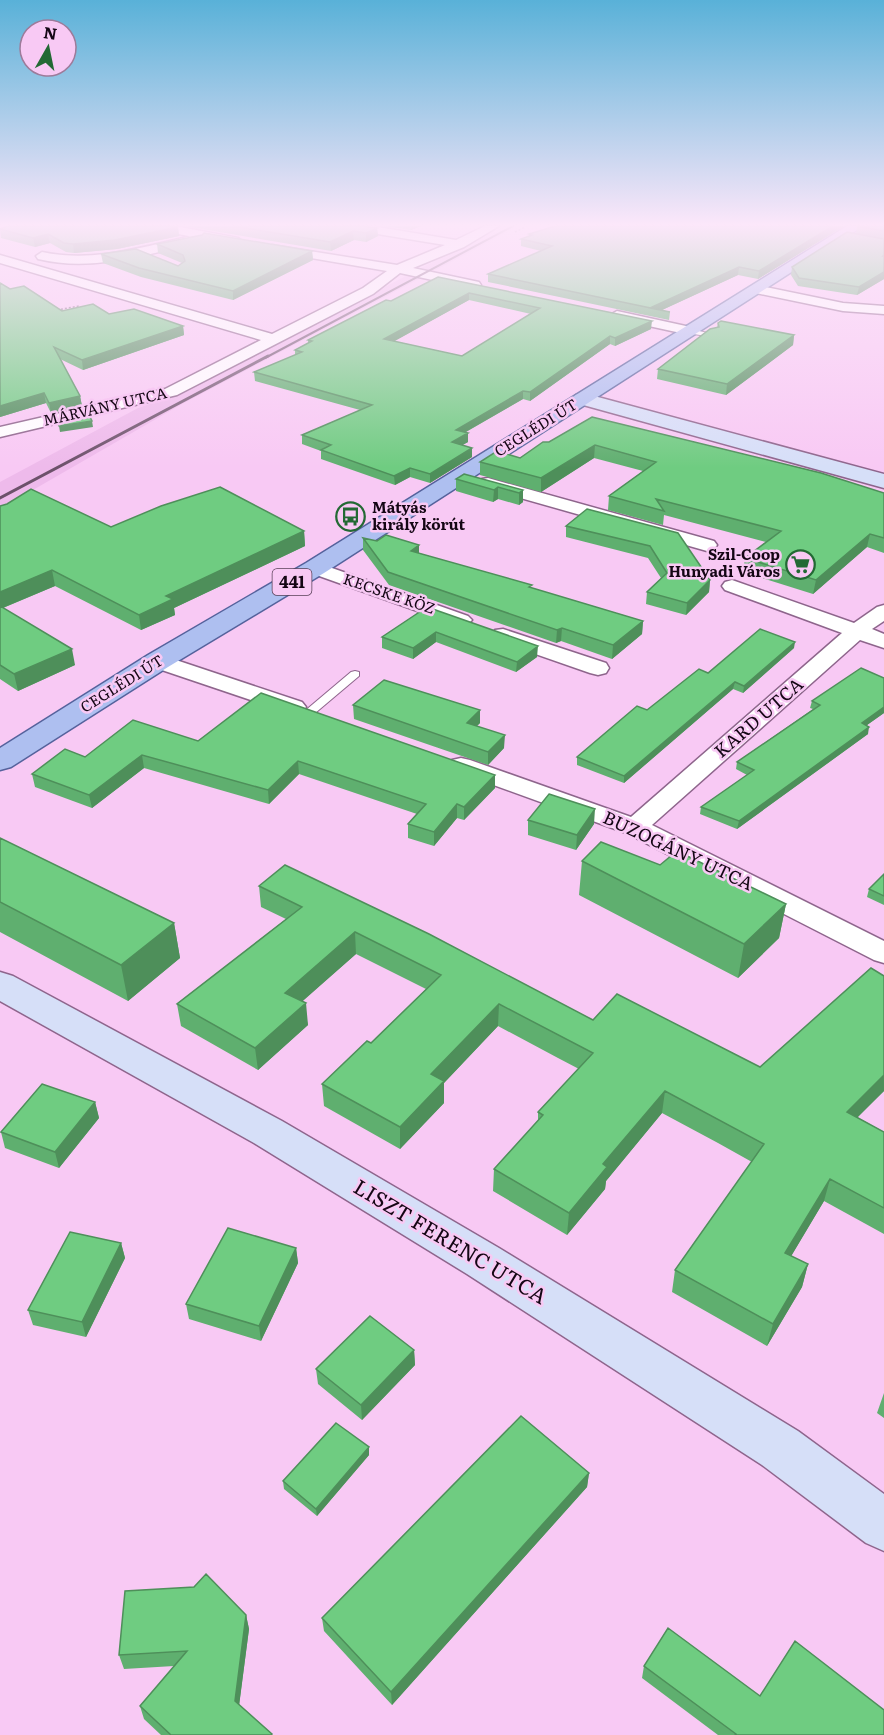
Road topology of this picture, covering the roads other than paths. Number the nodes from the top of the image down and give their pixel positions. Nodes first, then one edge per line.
1 (167, 307) edge
2 (336, 307) edge
3 (728, 307) edge
4 (843, 307) edge
5 (884, 310) edge
6 (609, 314) edge
7 (690, 331) junction
8 (713, 335) edge
9 (273, 339) junction
10 (583, 399) junction
11 (0, 432) edge
12 (460, 477) junction
13 (884, 481) edge
14 (707, 545) dead end
15 (315, 568) junction
16 (732, 586) dead end
17 (884, 610) edge
18 (858, 630) junction
19 (884, 641) edge
20 (158, 661) junction
21 (598, 668) dead end
22 (356, 674) dead end
23 (321, 716) joint
24 (439, 757) edge
25 (0, 761) edge
26 (635, 827) junction
27 (884, 953) edge
28 (0, 985) edge
29 (884, 1525) edge

1 - 9 street
2 - 9 street, MÁRVÁNY UTCA
3 - 7 main road, CEGLÉDI ÚT / 441
4 - 5 street
6 - 7 street
7 - 8 lane
7 - 10 main road, CEGLÉDI ÚT / 441
9 - 11 street, MÁRVÁNY UTCA
10 - 12 main road, CEGLÉDI ÚT / 441
10 - 13 street
12 - 14 street
12 - 15 main road, CEGLÉDI ÚT / 441
15 - 20 main road, CEGLÉDI ÚT / 441
15 - 21 street, KECSKE KÖZ
16 - 18 street
17 - 18 street, KARD UTCA
18 - 19 street
18 - 26 street, KARD UTCA
20 - 23 street
20 - 25 main road, CEGLÉDI ÚT / 441
22 - 23 lane
24 - 26 street, BUZOGÁNY UTCA
26 - 27 street, BUZOGÁNY UTCA
28 - 29 street, LISZT FERENC UTCA

